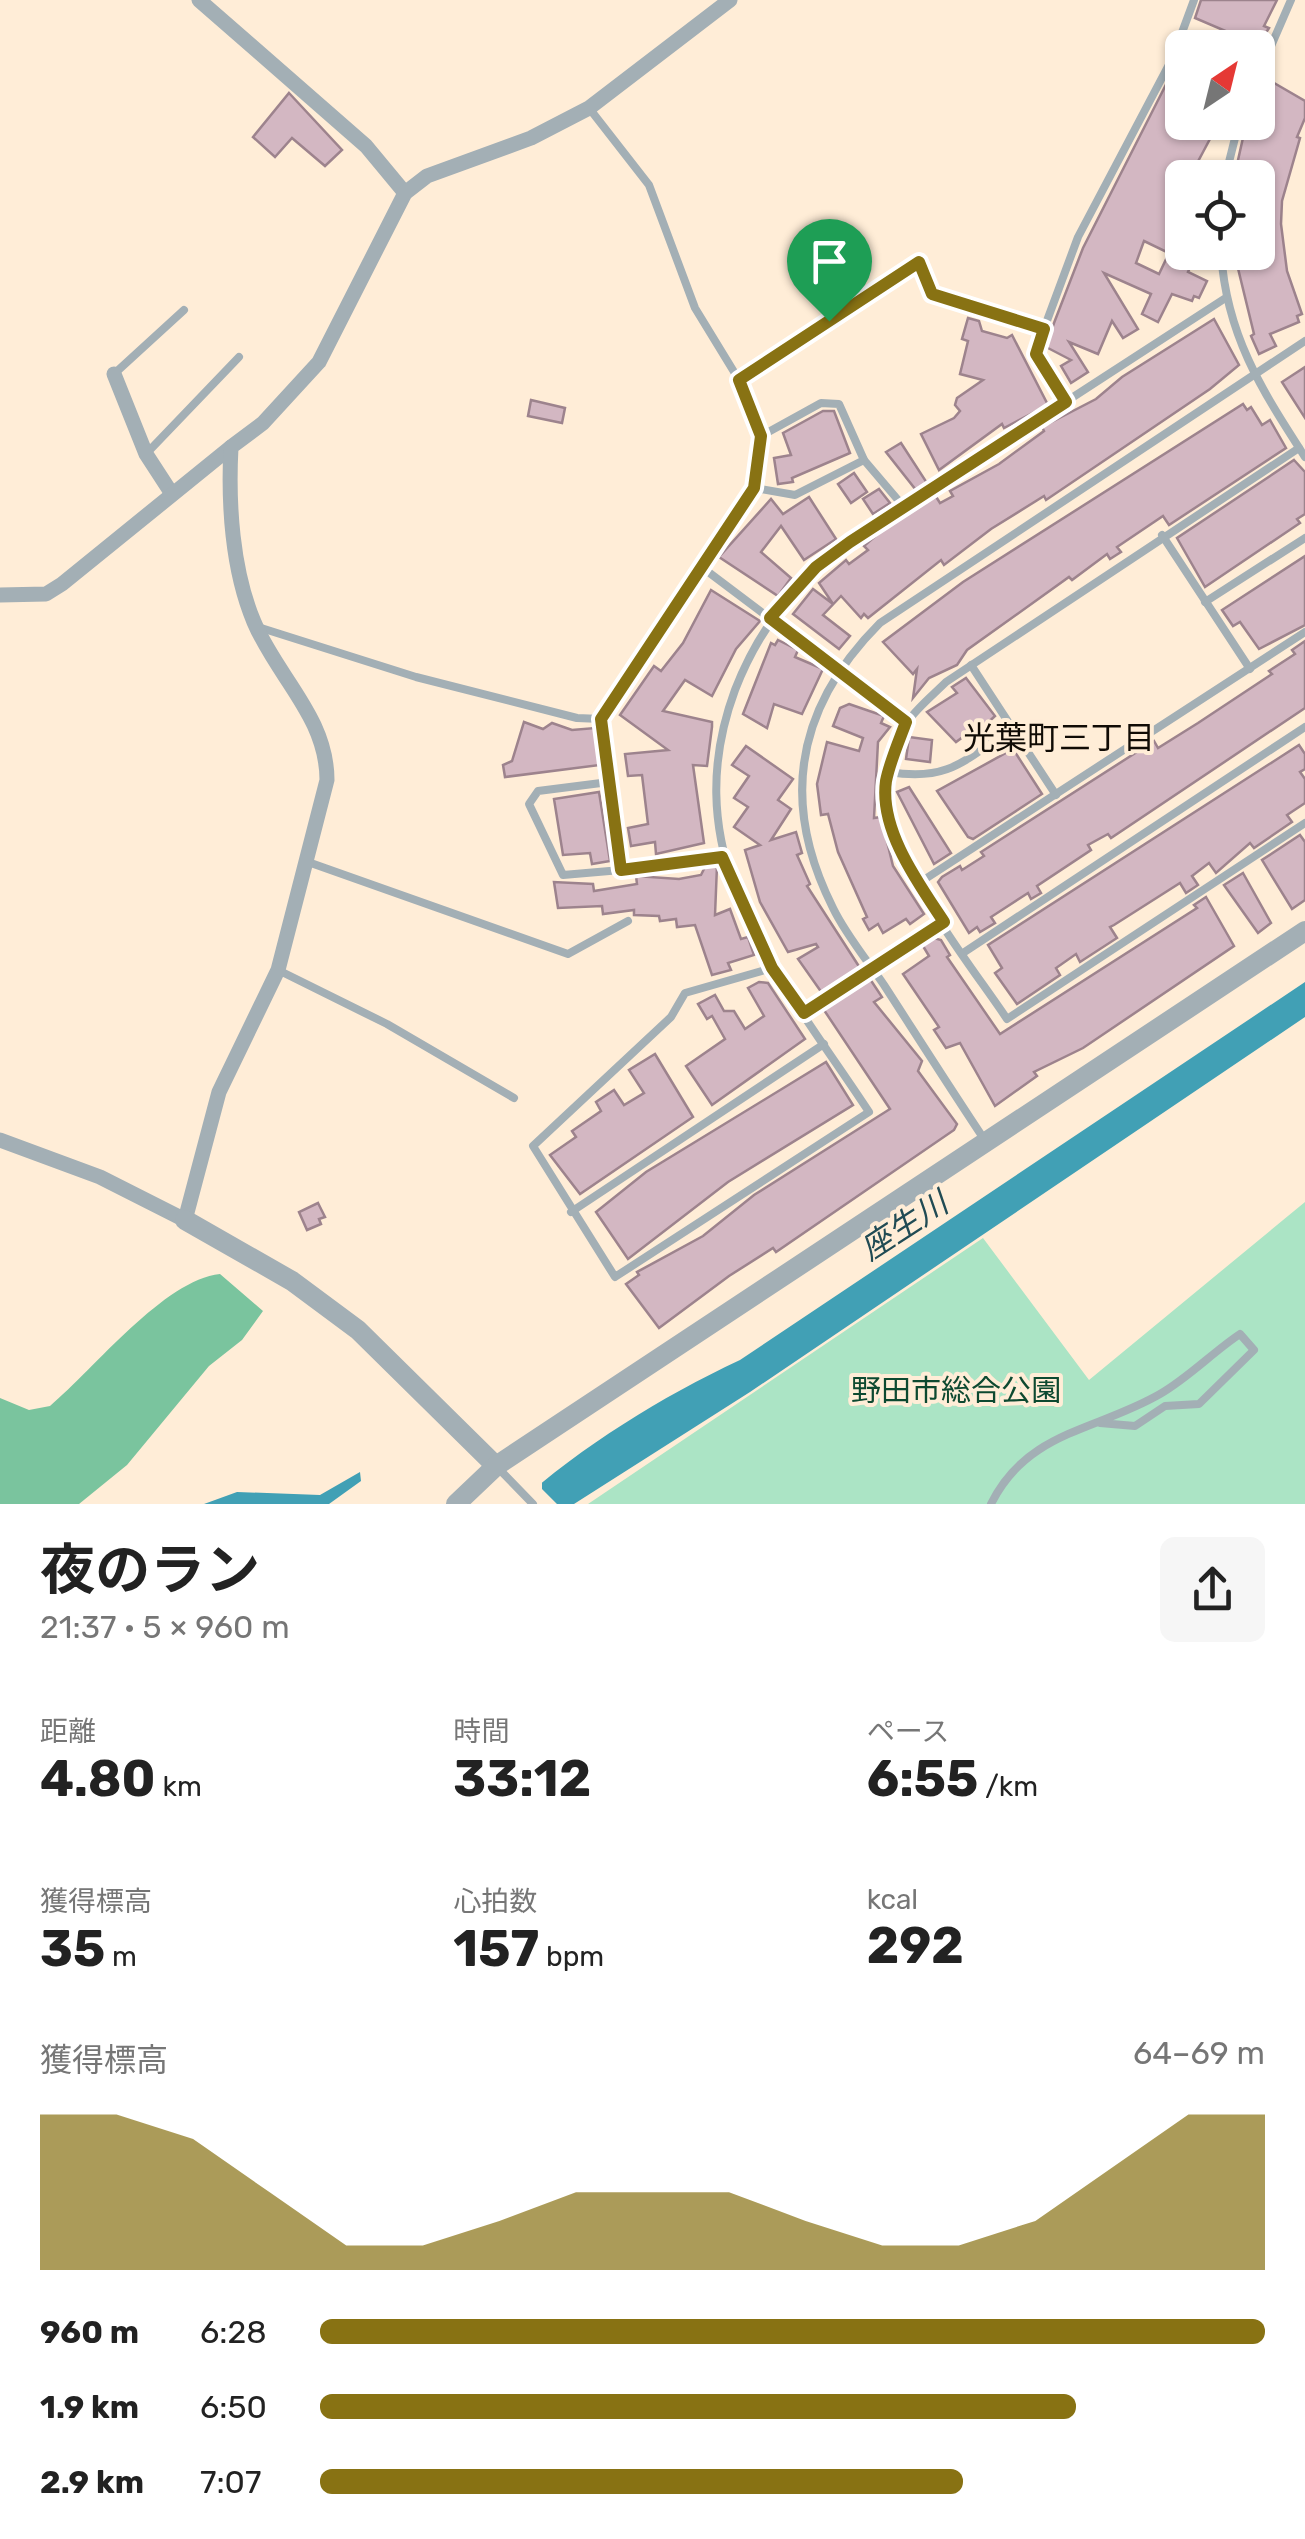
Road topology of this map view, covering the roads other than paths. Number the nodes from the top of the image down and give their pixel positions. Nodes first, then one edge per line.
1 (198, 0) edge
2 (730, 0) edge
3 (1194, 0) edge
4 (1291, 0) edge
5 (1275, 37) edge
6 (588, 108) junction
7 (405, 193) junction
8 (1222, 270) edge
9 (1224, 299) junction
10 (184, 310) dead end
11 (1044, 329) junction
12 (1305, 341) edge
13 (238, 357) dead end
14 (114, 374) joint
15 (1256, 374) junction
16 (739, 380) junction
17 (1066, 402) junction
18 (761, 436) junction
19 (231, 448) junction
20 (1302, 452) edge
21 (146, 454) junction
22 (864, 460) junction
23 (754, 488) junction
24 (172, 494) junction
25 (904, 507) junction
26 (1162, 535) junction
27 (1305, 538) edge
28 (699, 565) junction
29 (0, 595) edge
30 (1205, 602) junction
31 (770, 618) junction
32 (255, 626) junction
33 (1305, 632) edge
34 (972, 665) junction
35 (1250, 668) junction
36 (838, 670) junction
37 (601, 719) junction
38 (906, 722) junction
39 (1305, 727) edge
40 (1012, 728) junction
41 (889, 772) junction
42 (609, 782) junction
43 (1056, 795) junction
44 (1305, 823) edge
45 (722, 857) junction
46 (308, 862) junction
47 (621, 870) junction
48 (919, 884) junction
49 (628, 921) dead end
50 (944, 922) junction
51 (1305, 932) edge
52 (963, 953) junction
53 (772, 968) junction
54 (872, 968) junction
55 (278, 970) junction
56 (804, 1013) junction
57 (824, 1044) junction
58 (514, 1098) dead end
59 (0, 1140) edge
60 (986, 1142) junction
61 (571, 1212) junction
62 (184, 1220) junction
63 (1100, 1423) junction
64 (496, 1466) junction
65 (456, 1504) edge
66 (533, 1504) edge
67 (991, 1504) edge

1 - 7 street
2 - 6 street
3 - 11 lane
4 - 5 lane
6 - 7 street
6 - 16 lane
7 - 19 street
8 - 9 lane
9 - 15 lane
9 - 17 lane
10 - 14 lane
11 - 16 lane
11 - 17 lane
12 - 15 lane
13 - 21 lane
14 - 21 street
15 - 20 lane
15 - 36 lane
16 - 18 lane
17 - 25 lane
18 - 22 lane
18 - 23 lane
19 - 24 street
19 - 32 street
20 - 26 lane
21 - 24 street
22 - 23 lane
22 - 25 lane
23 - 28 lane
24 - 29 street
25 - 31 lane
26 - 30 lane
26 - 34 lane
27 - 30 lane
28 - 31 lane
28 - 37 lane
30 - 35 lane
31 - 36 lane
31 - 45 lane
32 - 37 lane
32 - 46 street
33 - 35 lane
34 - 38 lane
34 - 40 lane
35 - 43 lane
36 - 38 lane
36 - 54 lane
37 - 42 lane
38 - 41 lane
39 - 52 lane
40 - 41 lane
40 - 43 lane
41 - 48 lane
42 - 47 lane
42 - 47 lane
43 - 48 lane
44 - 52 lane
45 - 47 lane
45 - 53 lane
46 - 49 lane
46 - 55 street
48 - 50 lane
50 - 52 lane
50 - 54 lane
51 - 60 street
53 - 56 lane
53 - 61 lane
54 - 56 lane
54 - 60 lane
55 - 58 lane
55 - 62 street
56 - 57 lane
57 - 61 lane
57 - 61 lane
59 - 62 street
60 - 64 street
62 - 64 street
63 - 63 lane
63 - 67 lane
64 - 65 street
64 - 66 lane

